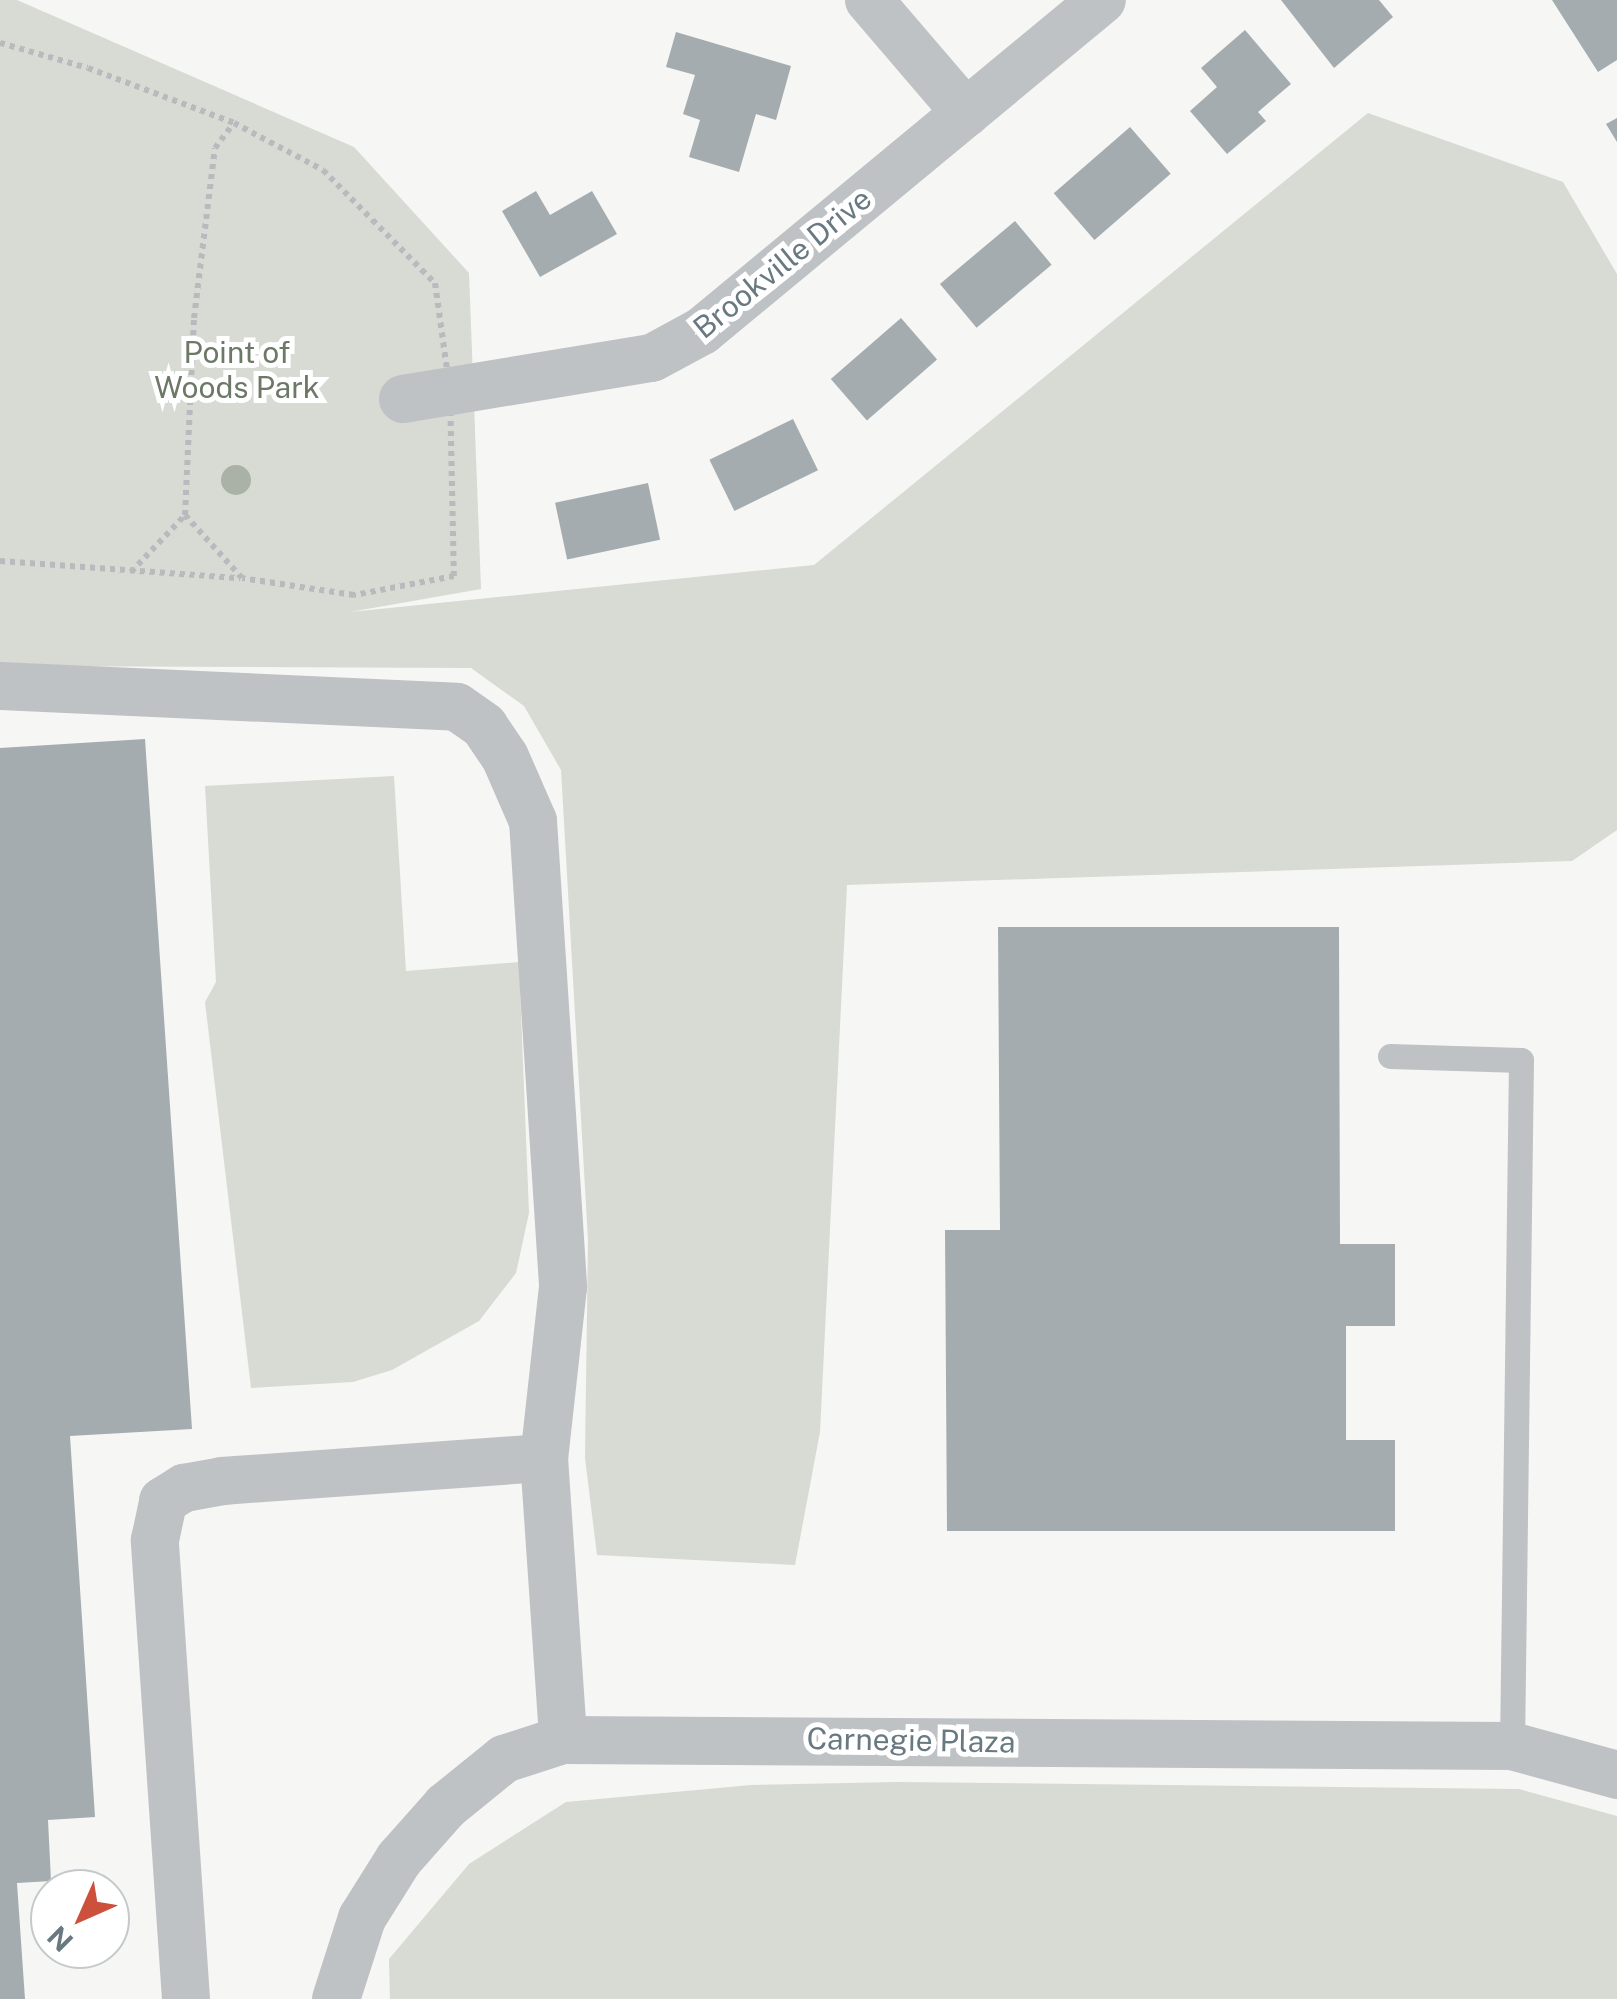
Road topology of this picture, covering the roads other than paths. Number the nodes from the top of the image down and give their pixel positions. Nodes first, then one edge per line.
1 (869, 0) edge
2 (1102, 0) edge
3 (966, 112) junction
4 (403, 398) dead end
5 (0, 686) edge
6 (1390, 1056) dead end
7 (544, 1458) junction
8 (563, 1740) junction
9 (1512, 1746) junction
10 (1617, 1776) edge
11 (186, 1999) edge
12 (336, 1999) edge

1 - 3 street
2 - 3 street, Brookville Drive
3 - 4 street, Brookville Drive
5 - 7 street
6 - 9 lane
7 - 8 street
7 - 11 street
8 - 9 street, Carnegie Plaza
8 - 12 street, Carnegie Plaza
9 - 10 street, Carnegie Plaza

